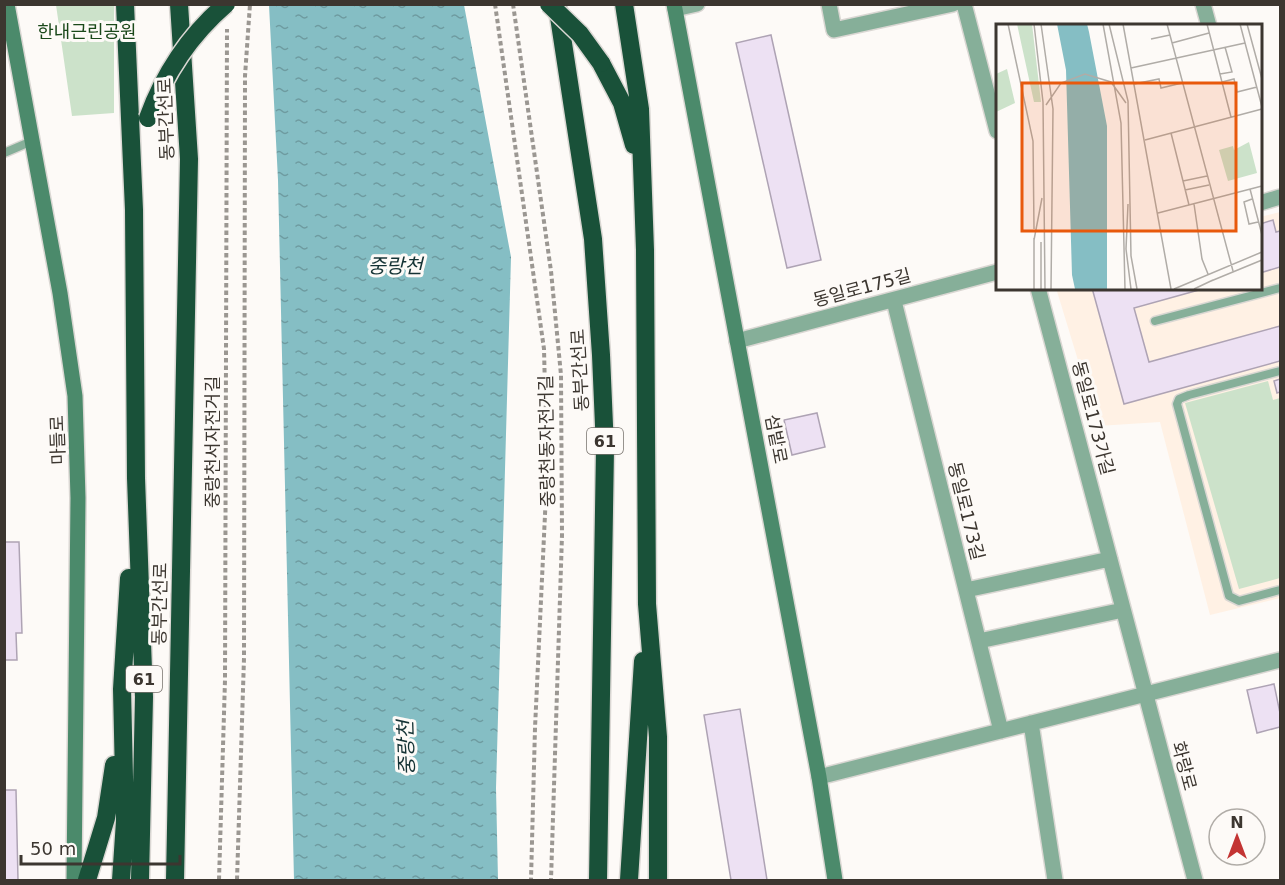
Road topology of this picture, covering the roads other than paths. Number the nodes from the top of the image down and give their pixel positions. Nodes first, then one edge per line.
1 (7, 4) edge
2 (125, 4) edge
3 (179, 4) edge
4 (226, 4) edge
5 (549, 4) edge
6 (557, 4) edge
7 (624, 4) edge
8 (697, 4) edge
9 (829, 4) edge
10 (952, 4) edge
11 (964, 4) edge
12 (1203, 4) edge
13 (675, 7) edge
14 (1208, 24) edge
15 (996, 127) edge
16 (32, 141) junction
17 (4, 153) edge
18 (1281, 197) edge
19 (643, 201) junction
20 (1261, 203) edge
21 (134, 210) junction
22 (996, 272) edge
23 (1281, 288) edge
24 (1039, 290) edge
25 (894, 300) junction
26 (1155, 321) dead end
27 (737, 341) junction
28 (1281, 371) edge
29 (136, 478) junction
30 (1110, 558) junction
31 (966, 590) junction
32 (1281, 590) edge
33 (647, 604) junction
34 (1123, 610) junction
35 (979, 641) junction
36 (1281, 660) edge
37 (122, 688) junction
38 (1146, 696) junction
39 (1031, 723) junction
40 (1001, 731) junction
41 (819, 777) junction
42 (74, 880) edge
43 (87, 880) edge
44 (121, 880) edge
45 (140, 880) edge
46 (175, 880) edge
47 (598, 880) edge
48 (629, 880) edge
49 (658, 880) edge
50 (834, 880) edge
51 (1055, 880) edge
52 (1195, 880) edge

1 - 16 main road, 마들로
2 - 21 highway
3 - 46 highway, 동부간선로 / 61
4 - 21 highway, bridge
5 - 19 highway, bridge
6 - 47 highway, 동부간선로 / 61
7 - 19 highway
8 - 13 street
9 - 10 street
11 - 15 street
12 - 14 street
13 - 27 main road, 섬밭로
16 - 17 lane
16 - 42 main road, 마들로
18 - 20 street
19 - 33 highway
21 - 29 highway
22 - 25 street, 동일로175길
23 - 26 lane
24 - 30 street, 동일로173가길
25 - 27 street, 동일로175길
25 - 31 street, 동일로173길
27 - 41 main road, 섬밭로
28 - 32 lane
29 - 37 highway
29 - 45 highway, 61
30 - 31 street
30 - 34 street, 동일로173가길
31 - 35 street, 동일로173길
33 - 48 highway
33 - 49 highway
34 - 35 street
34 - 38 street, 동일로173가길
35 - 40 street, 동일로173길
36 - 38 street
37 - 43 highway
37 - 44 highway
38 - 39 street
38 - 52 street, 화랑로
39 - 40 street
39 - 51 street
40 - 41 street
41 - 50 main road, 섬밭로

